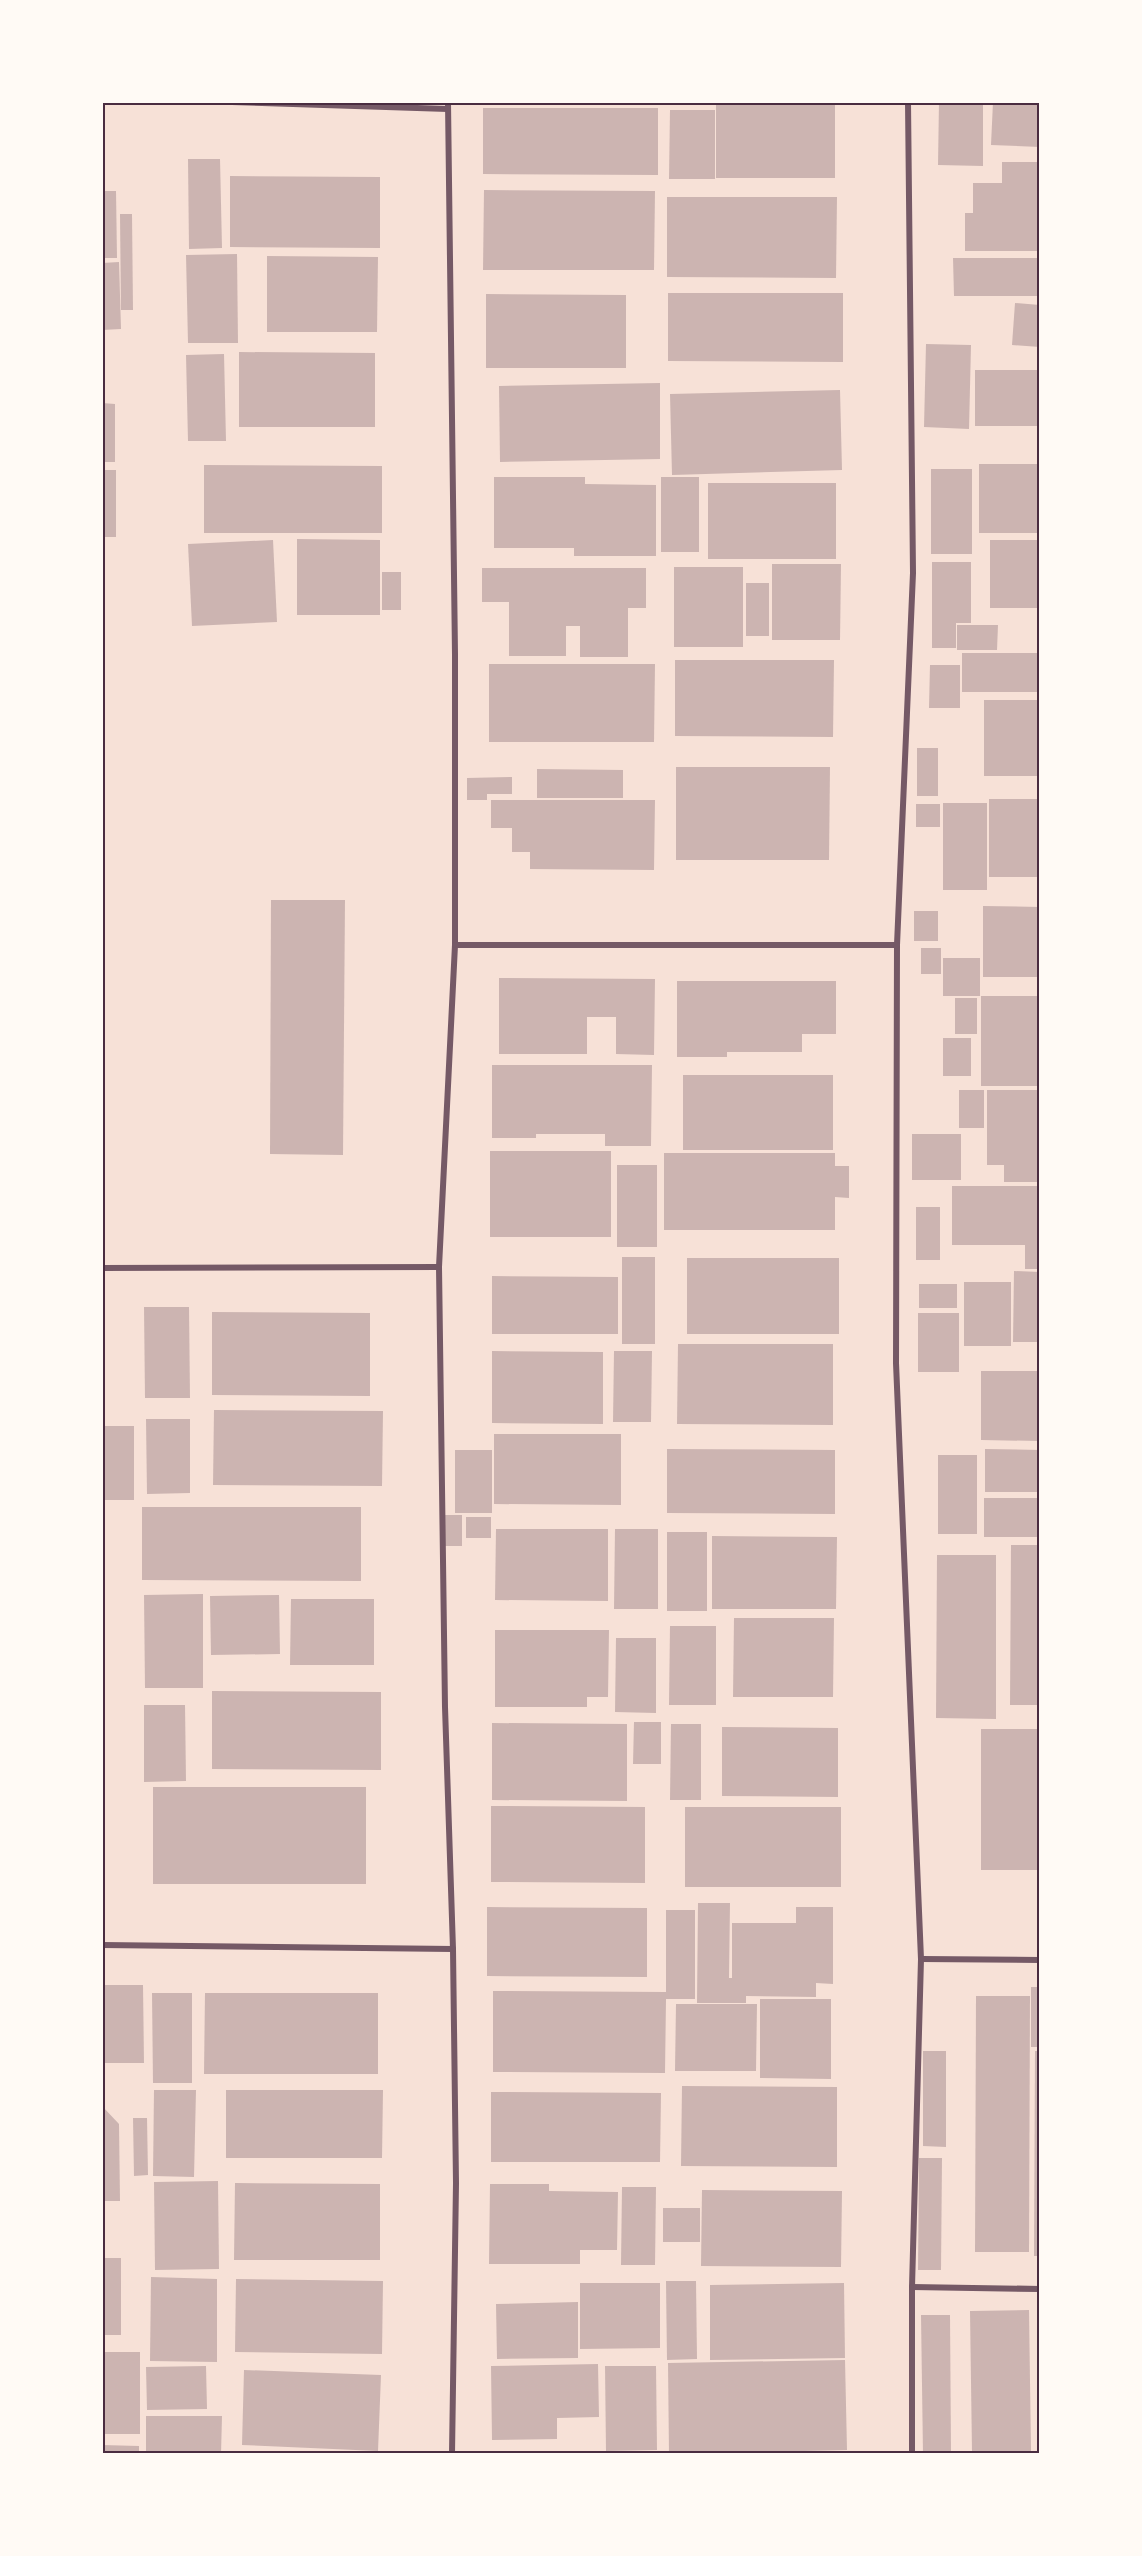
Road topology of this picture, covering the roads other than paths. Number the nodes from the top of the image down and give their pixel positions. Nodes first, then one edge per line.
1 (232, 102) edge
2 (908, 102) edge
3 (448, 105) edge
4 (455, 945) junction
5 (897, 945) junction
6 (438, 1267) junction
7 (102, 1268) edge
8 (102, 1946) edge
9 (453, 1949) junction
10 (921, 1959) junction
11 (1040, 1959) edge
12 (912, 2287) junction
13 (1040, 2289) edge
14 (452, 2454) edge
15 (912, 2454) edge

1 - 3 street
2 - 5 street
3 - 4 street
4 - 5 street
4 - 6 street
5 - 10 street
6 - 7 street
6 - 9 street
8 - 9 street
9 - 14 street
10 - 11 street
10 - 12 street
12 - 13 street
12 - 15 street

